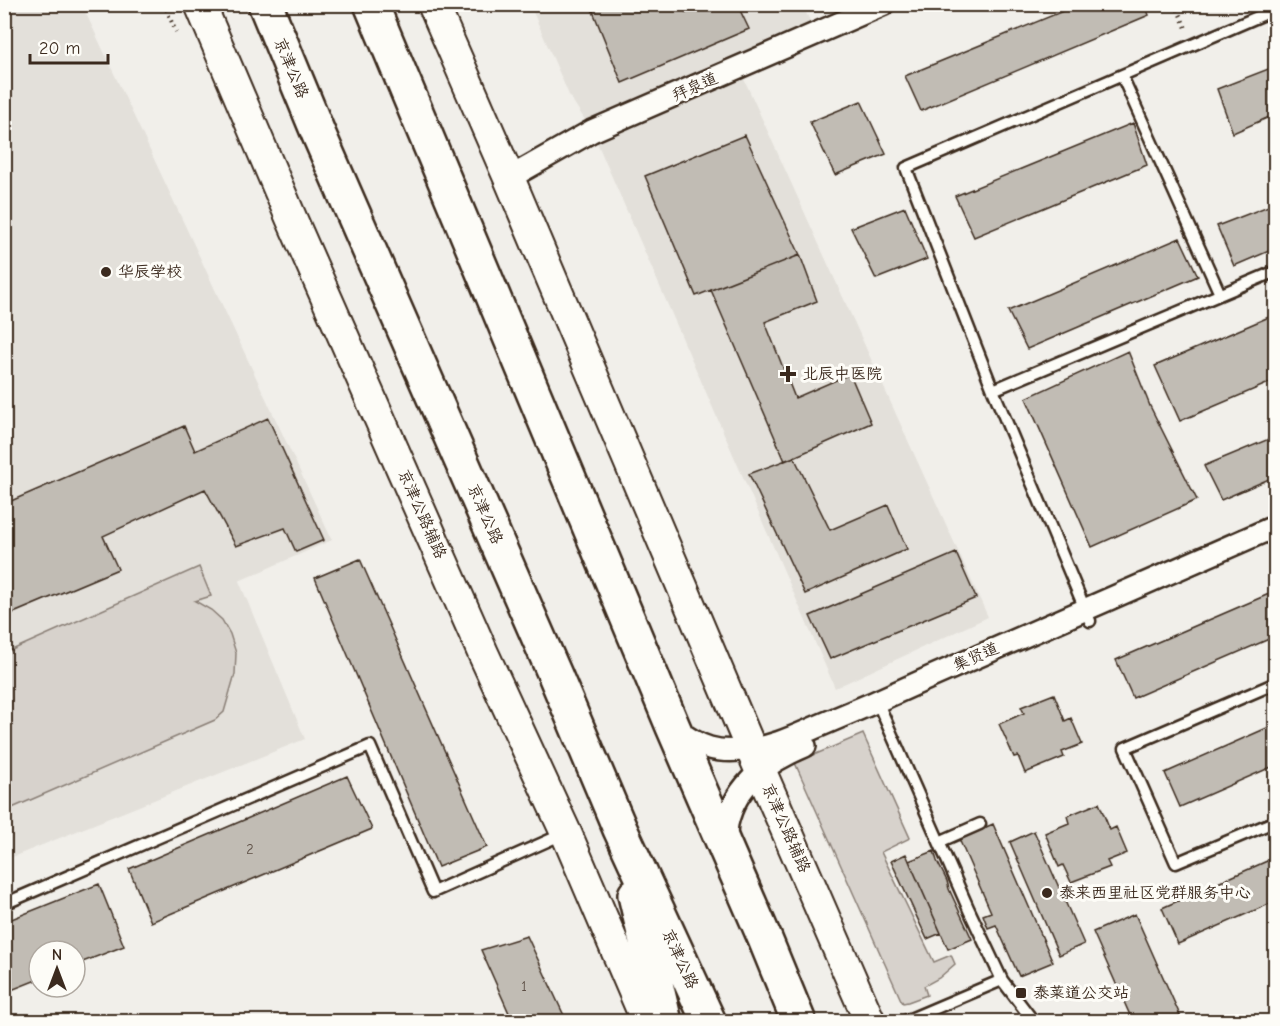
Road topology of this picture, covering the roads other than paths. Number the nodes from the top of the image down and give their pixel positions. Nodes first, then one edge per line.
1 (200, 4) edge
2 (264, 4) edge
3 (371, 4) edge
4 (433, 4) edge
5 (884, 4) edge
6 (1275, 9) edge
7 (1122, 76) junction
8 (509, 178) junction
9 (1275, 271) edge
10 (1220, 294) junction
11 (993, 390) junction
12 (1275, 526) edge
13 (1275, 541) edge
14 (1088, 615) junction
15 (1275, 683) edge
16 (879, 707) junction
17 (673, 727) junction
18 (756, 760) junction
19 (1275, 821) edge
20 (981, 824) dead end
21 (620, 829) junction
22 (566, 833) junction
23 (939, 842) junction
24 (726, 849) junction
25 (4, 904) edge
26 (765, 939) junction
27 (1002, 980) junction
28 (647, 1022) edge
29 (665, 1022) edge
30 (709, 1022) edge
31 (799, 1022) edge
32 (823, 1022) edge
33 (870, 1022) edge
34 (903, 1022) edge
35 (1034, 1022) edge

1 - 22 main road, 京津公路辅路
2 - 21 highway, 京津公路
3 - 17 highway
4 - 8 main road, 京津公路辅路
5 - 8 street, 拜泉道
6 - 7 lane
7 - 10 lane
7 - 11 lane
8 - 18 main road, 京津公路辅路
9 - 10 lane
10 - 11 lane
11 - 14 lane
12 - 14 street, 集贤道
13 - 14 street, 集贤道
14 - 16 street, 集贤道
15 - 19 lane
16 - 18 street, 集贤道
16 - 23 lane
17 - 18 street
17 - 24 highway
18 - 24 street, 集贤道
18 - 33 main road, 京津公路辅路
20 - 23 lane
21 - 29 highway
21 - 30 highway, 京津公路
22 - 25 lane
22 - 28 main road, 京津公路辅路
23 - 27 lane
24 - 26 highway
26 - 31 highway
26 - 32 highway
27 - 34 lane
27 - 35 lane

